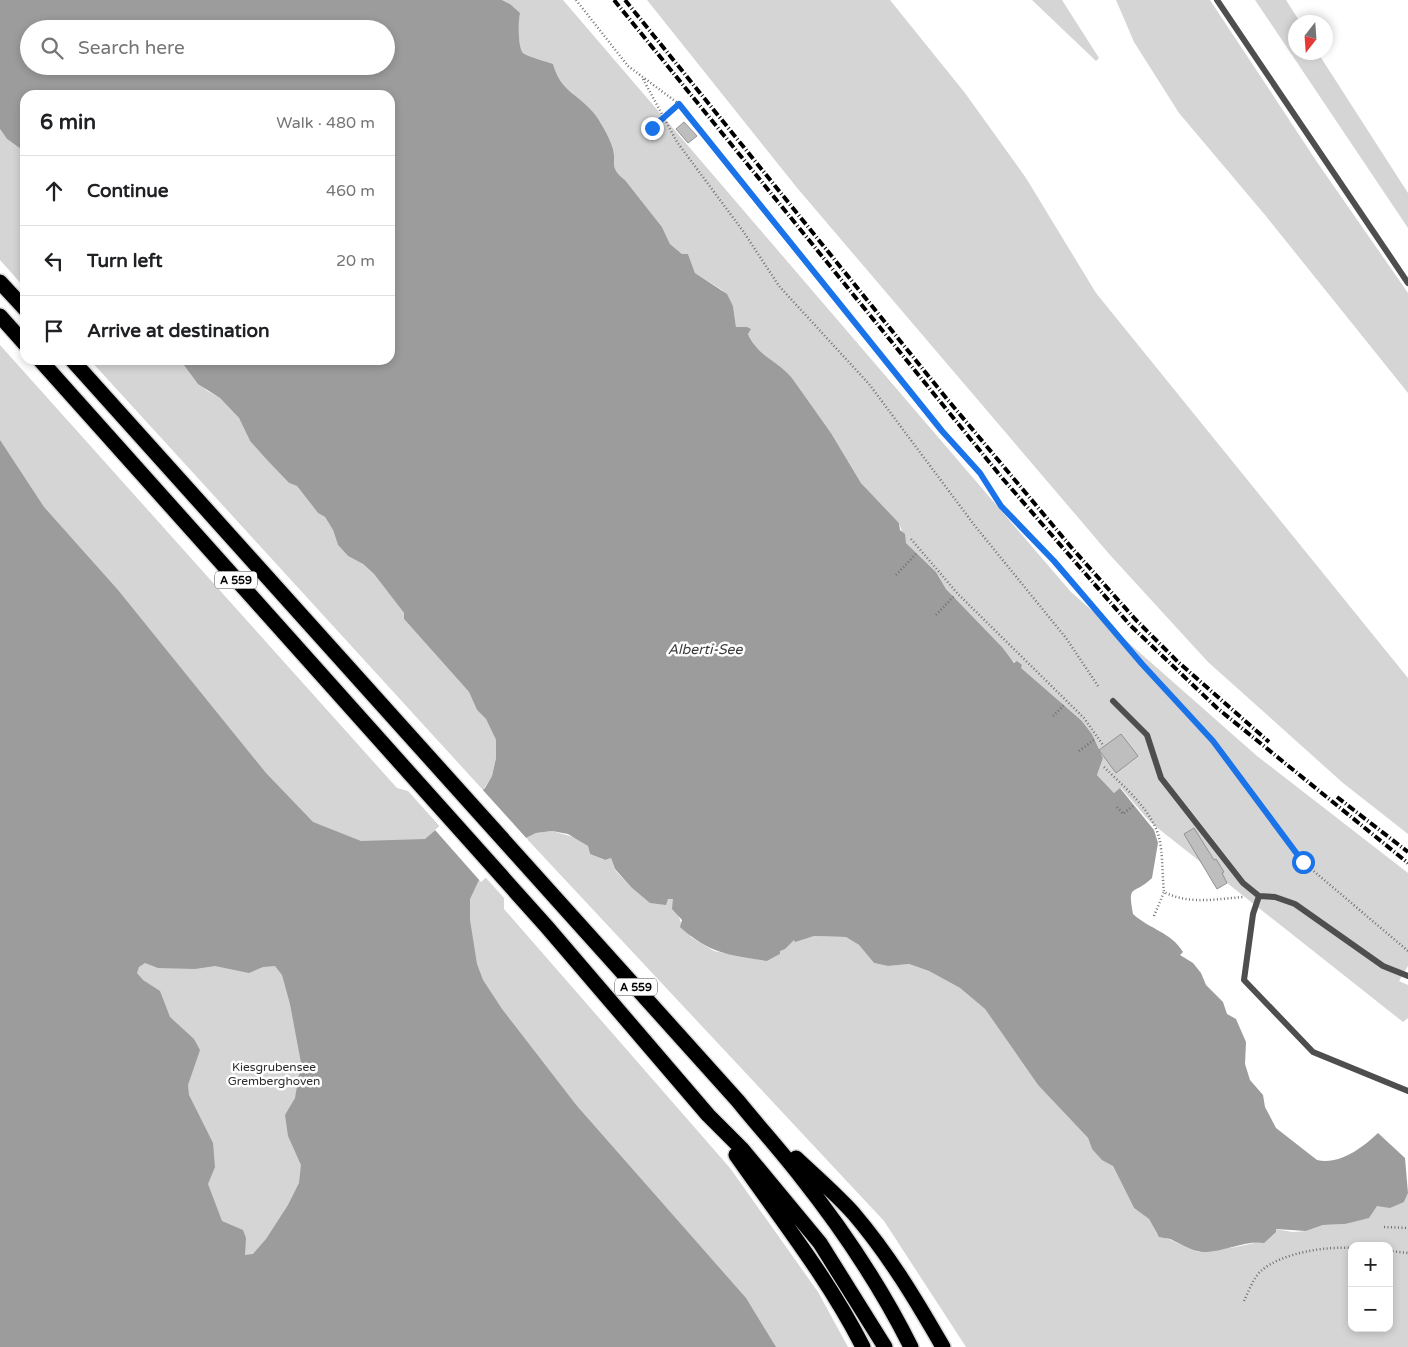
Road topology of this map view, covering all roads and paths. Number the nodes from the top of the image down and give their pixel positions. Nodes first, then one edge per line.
1 (576, 0) edge
2 (1217, 0) edge
3 (642, 77) junction
4 (679, 104) junction
5 (665, 116) junction
6 (652, 128) dead end
7 (0, 282) edge
8 (1408, 282) edge
9 (20, 304) edge
10 (0, 316) edge
11 (20, 338) edge
12 (44, 365) edge
13 (77, 365) edge
14 (911, 539) dead end
15 (916, 554) dead end
16 (896, 575) dead end
17 (954, 596) dead end
18 (936, 614) dead end
19 (1098, 686) dead end
20 (1113, 701) dead end
21 (1064, 705) dead end
22 (1053, 716) dead end
23 (1095, 739) dead end
24 (1102, 745) dead end
25 (1079, 752) dead end
26 (1104, 767) dead end
27 (1134, 805) dead end
28 (1117, 807) dead end
29 (1164, 892) junction
30 (1259, 896) junction
31 (1154, 916) dead end
32 (1408, 951) edge
33 (1408, 976) edge
34 (1408, 1091) edge
35 (738, 1101) junction
36 (708, 1115) junction
37 (1384, 1227) dead end
38 (1408, 1228) edge
39 (1348, 1248) edge
40 (1393, 1251) edge
41 (1408, 1253) edge
42 (1244, 1302) dead end
43 (863, 1347) edge
44 (885, 1347) edge
45 (911, 1347) edge
46 (942, 1347) edge

1 - 3 path
2 - 8 lane
3 - 4 path
3 - 5 path
4 - 5 path
4 - 32 path
5 - 6 path
5 - 19 path
7 - 9 highway
10 - 11 highway
12 - 36 highway, A 559
13 - 35 highway, A 559
14 - 24 path
15 - 16 path
17 - 18 path
20 - 30 lane
21 - 22 path
23 - 25 path
26 - 29 path
27 - 28 path
29 - 30 path
29 - 31 path
30 - 33 lane
30 - 34 lane
35 - 45 highway, A 559
35 - 46 highway
36 - 43 highway
36 - 44 highway, A 559
37 - 38 path
39 - 42 path
40 - 41 path

